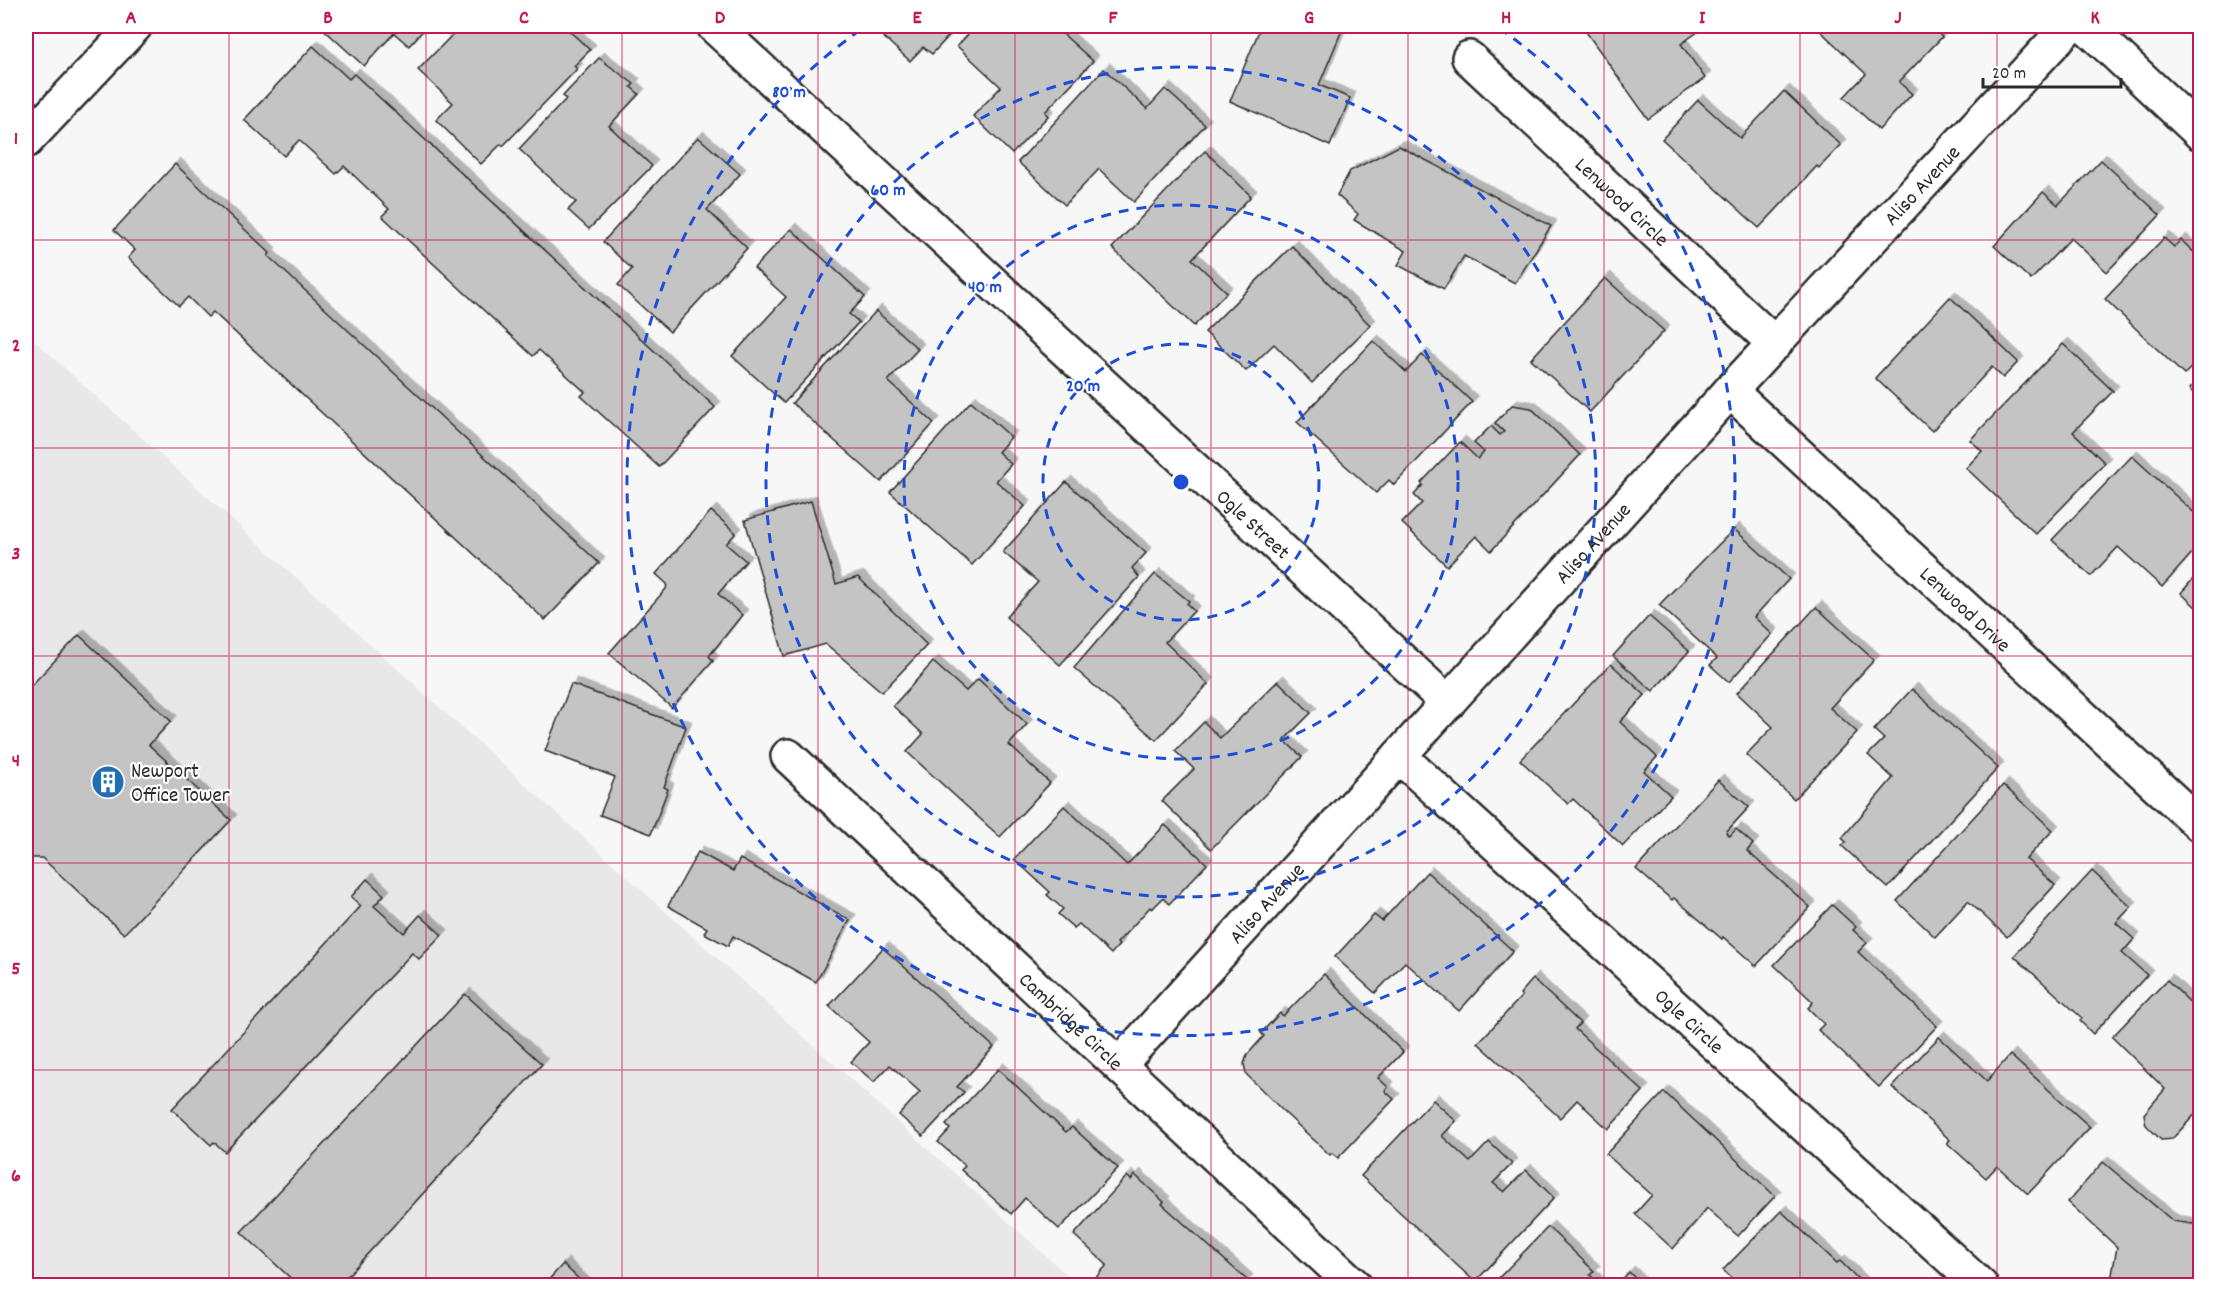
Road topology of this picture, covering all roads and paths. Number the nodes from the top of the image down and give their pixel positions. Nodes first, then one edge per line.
1 (135, 26) edge
2 (714, 26) edge
3 (2069, 26) edge
4 (2086, 26) edge
5 (1469, 58) dead end
6 (2200, 133) edge
7 (26, 141) edge
8 (1775, 344) junction
9 (1731, 391) junction
10 (1448, 703) junction
11 (788, 756) dead end
12 (1399, 756) junction
13 (2200, 825) edge
14 (1119, 1065) junction
15 (1355, 1286) edge
16 (1981, 1286) edge

1 - 7 street
2 - 10 street, Ogle Street
3 - 8 street, Aliso Avenue
4 - 6 street
5 - 8 street, Lenwood Circle
8 - 9 street, Aliso Avenue
9 - 10 street, Aliso Avenue
9 - 13 street, Lenwood Drive
10 - 12 street, Aliso Avenue
11 - 14 street, Cambridge Circle
12 - 14 street, Aliso Avenue
12 - 16 street, Ogle Circle
14 - 15 street, Cambridge Circle

